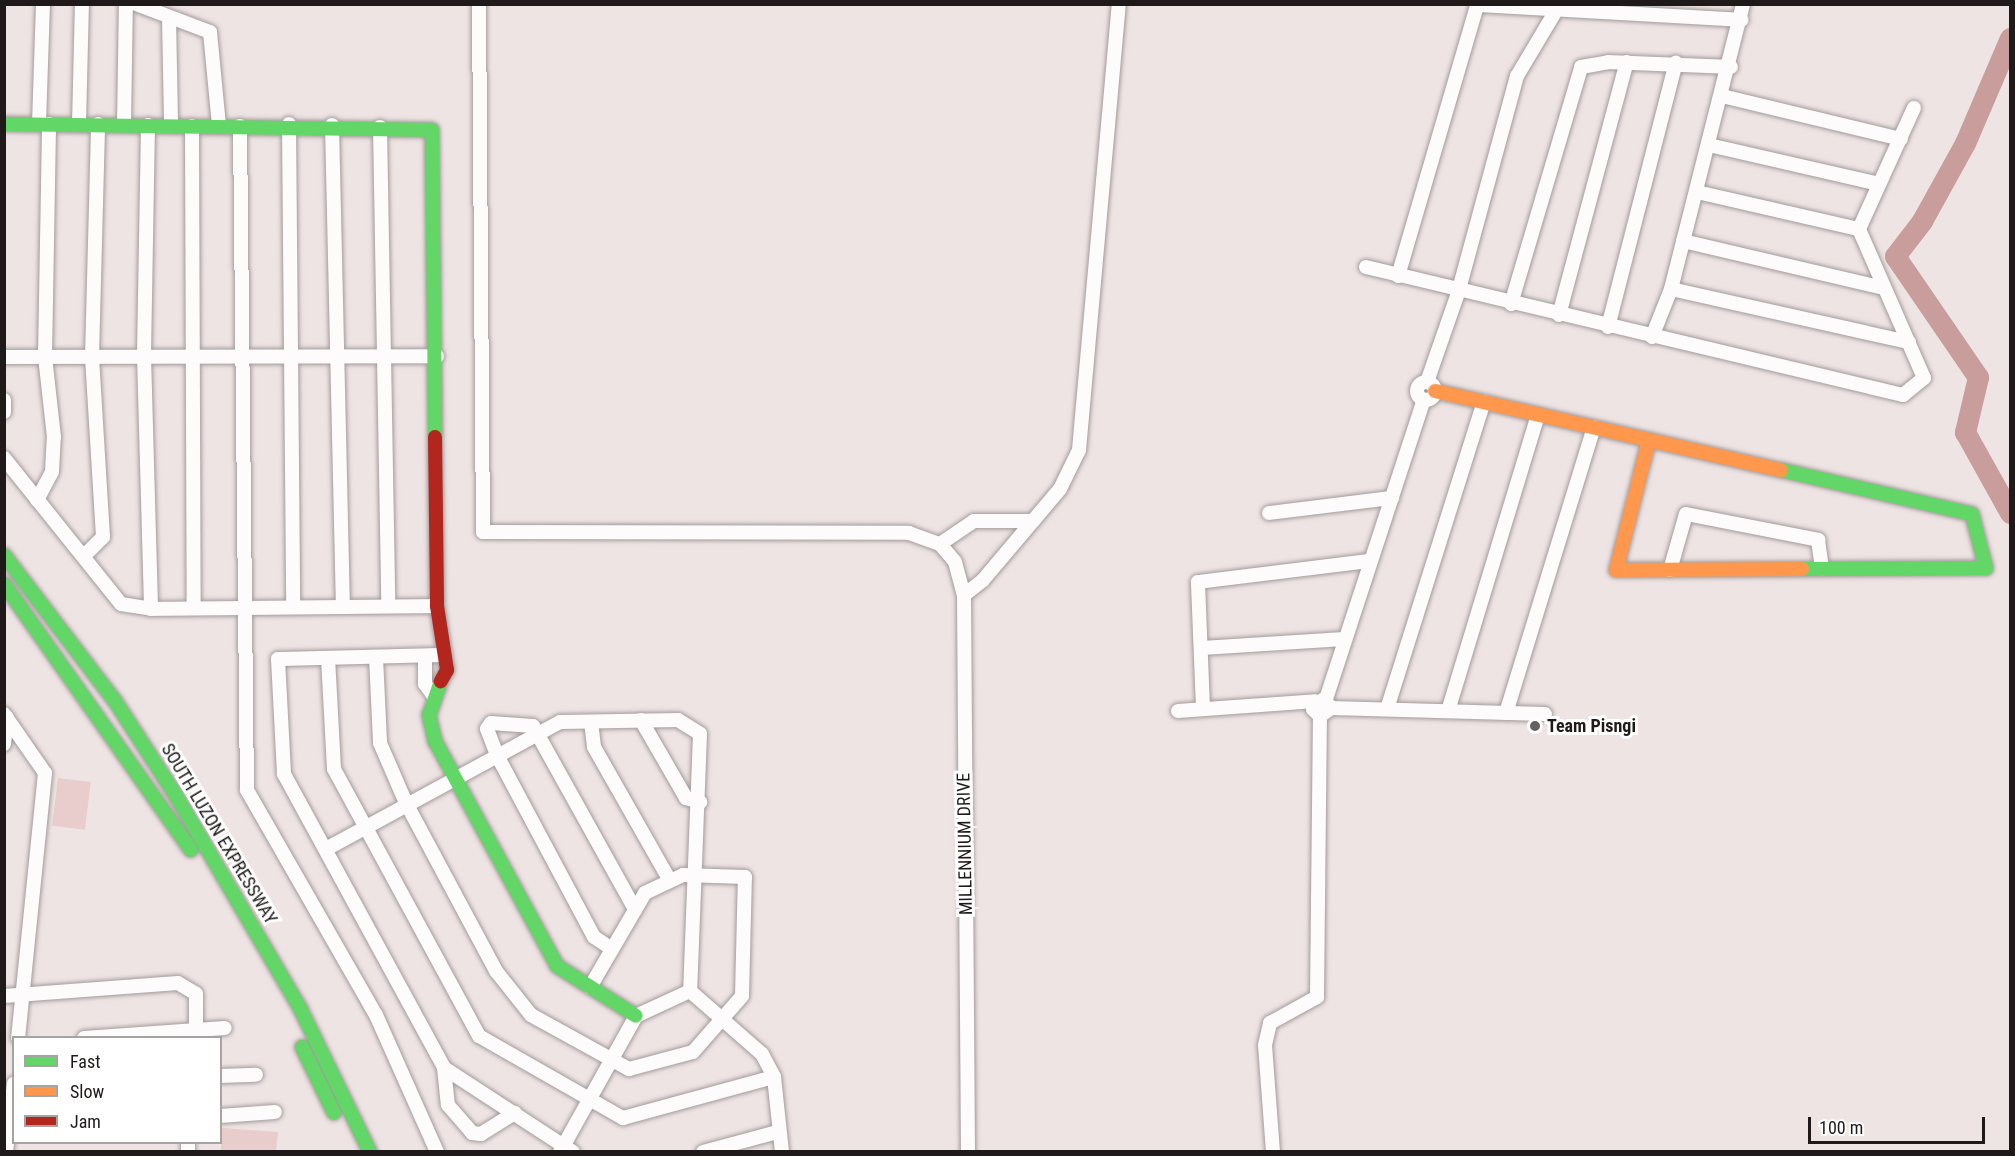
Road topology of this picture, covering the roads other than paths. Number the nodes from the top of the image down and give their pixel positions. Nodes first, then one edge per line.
1 (43, 4) edge
2 (82, 4) edge
3 (126, 4) edge
4 (136, 4) edge
5 (479, 4) edge
6 (1119, 4) edge
7 (1743, 4) edge
8 (1558, 7) edge
9 (169, 17) junction
10 (1742, 20) junction
11 (1627, 62) junction
12 (1676, 63) junction
13 (1731, 67) junction
14 (1722, 96) junction
15 (1914, 108) dead end
16 (4, 124) edge
17 (44, 124) junction
18 (79, 124) junction
19 (98, 124) junction
20 (289, 124) junction
21 (124, 125) junction
22 (148, 125) junction
23 (171, 125) junction
24 (332, 125) junction
25 (192, 126) junction
26 (219, 126) junction
27 (240, 126) junction
28 (380, 127) junction
29 (1900, 139) junction
30 (1709, 145) junction
31 (1879, 184) junction
32 (1696, 192) junction
33 (1859, 229) junction
34 (1683, 241) junction
35 (1366, 267) dead end
36 (1398, 276) junction
37 (1884, 288) junction
38 (1671, 289) junction
39 (1458, 293) junction
40 (1511, 304) junction
41 (1559, 315) junction
42 (1608, 327) junction
43 (1652, 337) junction
44 (1909, 342) junction
45 (242, 355) junction
46 (144, 356) junction
47 (194, 356) junction
48 (337, 356) junction
49 (437, 356) junction
50 (4, 357) edge
51 (45, 357) junction
52 (92, 357) junction
53 (291, 357) junction
54 (383, 357) junction
55 (1431, 386) junction
56 (4, 400) edge
57 (1484, 402) junction
58 (4, 412) edge
59 (1538, 415) junction
60 (1594, 427) junction
61 (1649, 440) junction
62 (4, 458) edge
63 (1392, 498) junction
64 (37, 500) junction
65 (1269, 513) dead end
66 (1033, 521) junction
67 (940, 544) junction
68 (4, 555) edge
69 (84, 556) junction
70 (1370, 561) junction
71 (1822, 569) junction
72 (1670, 570) junction
73 (4, 584) edge
74 (964, 595) junction
75 (293, 606) junction
76 (343, 606) junction
77 (388, 606) junction
78 (437, 606) junction
79 (245, 607) junction
80 (194, 608) junction
81 (151, 609) junction
82 (1345, 639) junction
83 (1201, 648) junction
84 (443, 655) junction
85 (376, 657) junction
86 (425, 657) junction
87 (328, 658) junction
88 (432, 695) junction
89 (1323, 706) junction
90 (1203, 708) junction
91 (1387, 709) junction
92 (1178, 711) dead end
93 (1448, 711) junction
94 (1506, 713) junction
95 (1545, 714) dead end
96 (6, 716) edge
97 (641, 720) junction
98 (591, 722) junction
99 (534, 734) junction
100 (4, 744) edge
101 (497, 755) junction
102 (453, 779) junction
103 (700, 802) junction
104 (406, 803) junction
105 (366, 826) junction
106 (326, 849) junction
107 (697, 873) junction
108 (669, 879) junction
109 (635, 909) junction
110 (612, 949) junction
111 (590, 987) junction
112 (690, 991) junction
113 (23, 994) junction
114 (4, 996) edge
115 (636, 1016) junction
116 (723, 1018) junction
117 (225, 1028) dead end
118 (196, 1034) edge
119 (18, 1036) edge
120 (140, 1036) edge
121 (609, 1058) junction
122 (444, 1068) junction
123 (256, 1075) dead end
124 (222, 1076) edge
125 (774, 1077) junction
126 (585, 1099) junction
127 (12, 1107) edge
128 (275, 1112) dead end
129 (515, 1113) junction
130 (222, 1116) edge
131 (11, 1130) edge
132 (777, 1132) junction
133 (560, 1148) edge
134 (6, 1152) edge
135 (353, 1152) edge
136 (370, 1152) edge
137 (437, 1152) edge
138 (703, 1152) edge
139 (782, 1152) edge
140 (968, 1152) edge
141 (1273, 1152) edge

1 - 17 street
2 - 18 street
3 - 21 street
4 - 9 street
5 - 67 street
6 - 66 street
7 - 10 street
8 - 10 street
8 - 36 street
8 - 39 street
9 - 23 street
9 - 26 street
10 - 13 street
11 - 12 street
11 - 40 street
11 - 41 street
12 - 13 street
12 - 42 street
13 - 14 street
14 - 29 street
14 - 30 street
15 - 29 street
16 - 17 main road
17 - 18 main road
17 - 51 street
18 - 19 main road
19 - 21 main road
19 - 52 street
20 - 24 main road
20 - 27 main road
20 - 53 street
21 - 22 main road
22 - 23 main road
22 - 46 street
23 - 25 main road
24 - 28 main road
24 - 48 street
25 - 26 main road
25 - 47 street
26 - 27 main road
27 - 45 street
28 - 49 main road
28 - 54 street
29 - 31 street
30 - 31 street
30 - 32 street
31 - 33 street
32 - 33 street
32 - 34 street
33 - 37 street
34 - 37 street
34 - 38 street
35 - 36 street
36 - 39 street
37 - 44 street
38 - 43 street
38 - 44 street
39 - 40 street
39 - 55 street
40 - 41 street
41 - 42 street
42 - 43 street
43 - 44 street
45 - 47 street
45 - 53 street
45 - 79 street
46 - 47 street
46 - 52 street
46 - 81 street
47 - 80 street
48 - 53 street
48 - 54 street
48 - 76 street
49 - 54 street
49 - 78 main road
50 - 51 street
51 - 52 street
51 - 64 street
52 - 69 street
53 - 75 street
54 - 77 street
55 - 57 main road
55 - 63 street
56 - 58 street
57 - 59 main road
57 - 91 street
59 - 60 main road
59 - 93 street
60 - 61 main road
60 - 94 street
61 - 71 main road
61 - 72 main road
62 - 64 street
63 - 65 street
63 - 70 street
64 - 69 street
66 - 67 street
66 - 74 street
67 - 74 street, MILLENNIUM DRIVE
68 - 136 main road, SOUTH LUZON EXPRESSWAY
69 - 81 street
70 - 82 street
70 - 83 street
71 - 72 main road
71 - 72 street
73 - 135 main road, SOUTH LUZON EXPRESSWAY
74 - 140 street, MILLENNIUM DRIVE
75 - 76 street
75 - 79 street
76 - 77 street
77 - 78 street
78 - 84 main road
79 - 80 street
79 - 137 street
80 - 81 street
82 - 83 street
82 - 89 street
83 - 90 street
84 - 86 street
84 - 88 main road
85 - 86 street
85 - 87 street
85 - 104 street
86 - 88 street
87 - 105 street
87 - 106 street
88 - 102 main road
89 - 90 street
89 - 91 street
89 - 141 street
90 - 92 street
91 - 93 street
93 - 94 street
94 - 95 street
96 - 100 street
96 - 113 street
97 - 98 street
97 - 103 street
97 - 103 street
98 - 99 street
98 - 108 street
99 - 101 street
99 - 101 street
99 - 109 street
101 - 102 street
101 - 110 street
102 - 104 street
102 - 111 main road
103 - 107 street
104 - 105 street
104 - 121 street
105 - 106 street
105 - 126 street
106 - 122 street
107 - 108 street
107 - 112 street
107 - 116 street
108 - 109 street
109 - 110 street
110 - 111 street
111 - 115 main road
112 - 115 street
112 - 116 street
113 - 114 street
113 - 118 street
113 - 119 street
115 - 121 street
116 - 121 street
116 - 125 street
117 - 118 street
118 - 120 street
121 - 126 street
122 - 129 street
122 - 129 street
123 - 124 street
125 - 126 street
125 - 132 street
126 - 133 street
127 - 131 street
128 - 130 street
129 - 133 street
131 - 134 street
132 - 138 street
132 - 139 street

